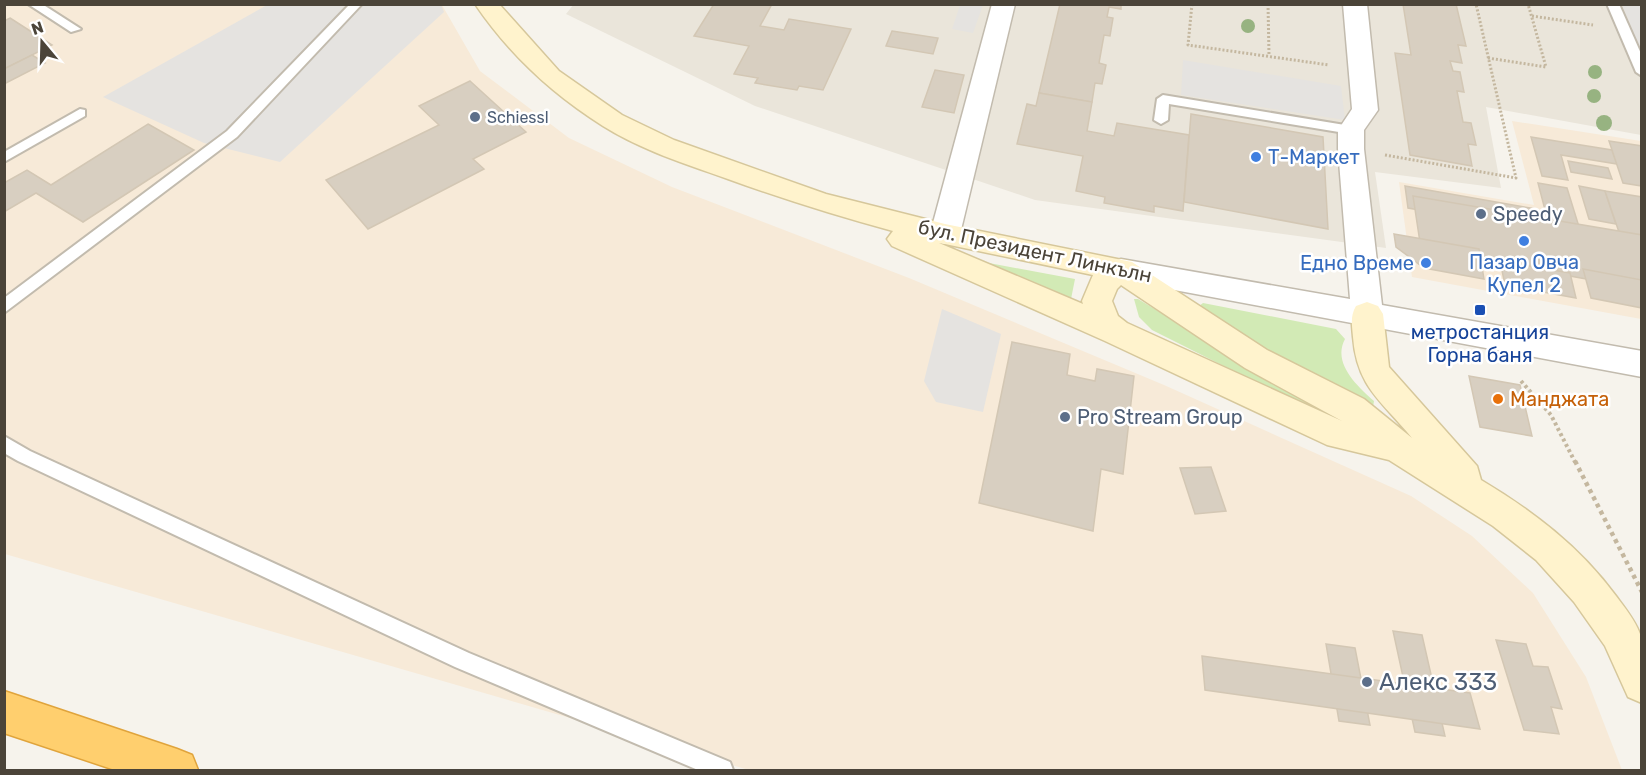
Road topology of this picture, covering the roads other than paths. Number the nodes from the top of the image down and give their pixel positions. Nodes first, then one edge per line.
1 (33, 4) edge
2 (357, 4) edge
3 (486, 4) edge
4 (1004, 4) edge
5 (1355, 4) edge
6 (1613, 4) edge
7 (75, 29) dead end
8 (1641, 72) edge
9 (80, 114) dead end
10 (1161, 120) dead end
11 (1351, 140) junction
12 (4, 158) edge
13 (820, 202) junction
14 (945, 234) junction
15 (1121, 270) junction
16 (4, 307) edge
17 (1367, 314) junction
18 (1116, 332) junction
19 (1641, 364) edge
20 (4, 443) edge
21 (1397, 447) junction
22 (1479, 495) junction
23 (1641, 683) edge
24 (4, 711) edge
25 (177, 771) edge
26 (722, 771) edge

1 - 7 lane
2 - 16 lane
3 - 13 street, бул. Президент Линкълн
4 - 14 street
5 - 11 street
6 - 8 lane
9 - 12 lane
10 - 11 lane
11 - 17 street
13 - 14 street, бул. Президент Линкълн
13 - 18 street
14 - 15 street, бул. Президент Линкълн
15 - 17 street, бул. Президент Линкълн
15 - 18 street
15 - 21 street
17 - 19 street, бул. Президент Линкълн
17 - 22 street
18 - 21 street
20 - 26 lane
21 - 22 street
22 - 23 street
24 - 25 highway

